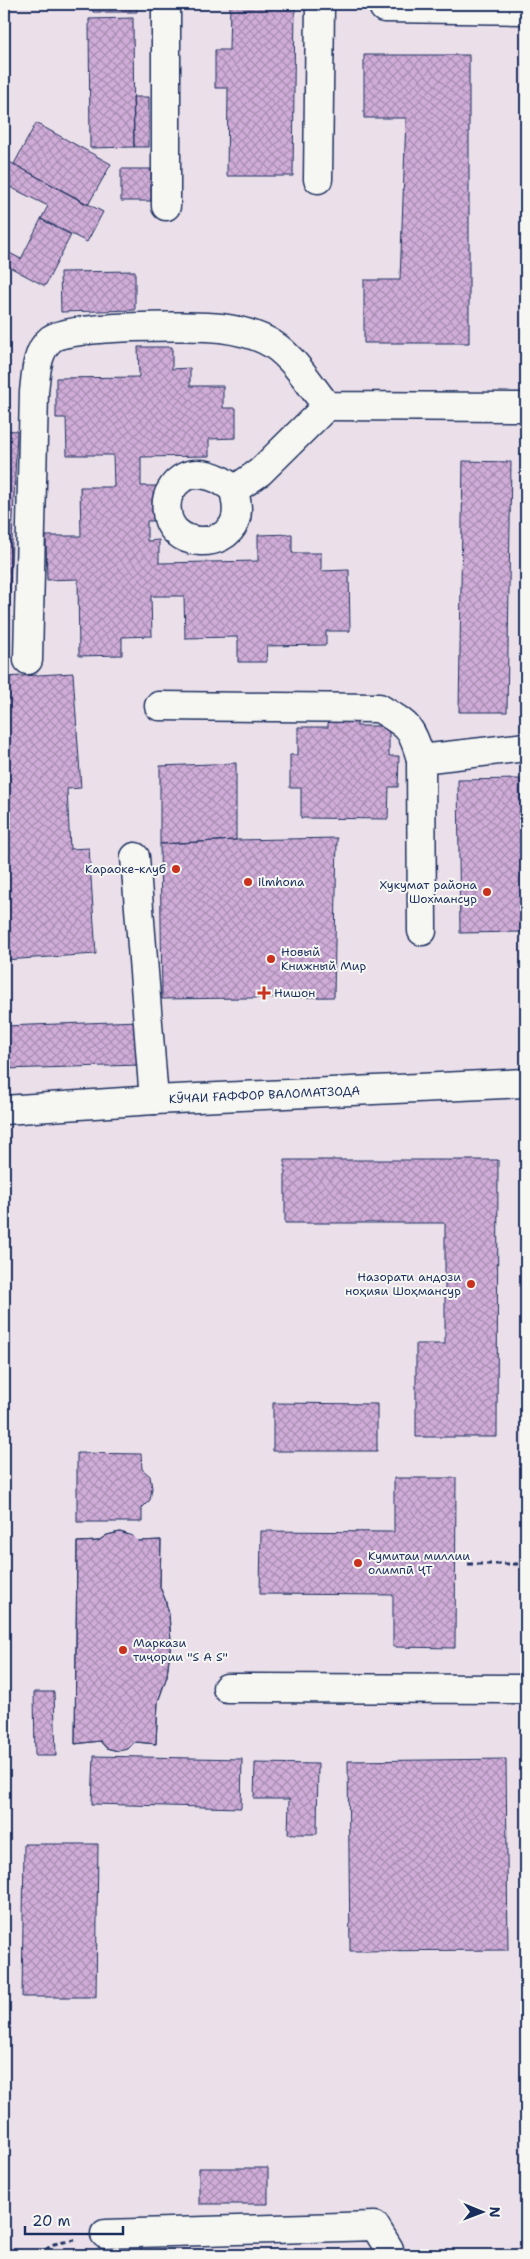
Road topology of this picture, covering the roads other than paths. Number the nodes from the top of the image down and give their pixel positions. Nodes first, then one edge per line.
1 (166, 4) edge
2 (320, 4) edge
3 (384, 8) dead end
4 (510, 8) edge
5 (318, 179) dead end
6 (166, 206) dead end
7 (327, 406) junction
8 (526, 407) edge
9 (234, 490) dead end
10 (28, 660) dead end
11 (159, 706) dead end
12 (526, 747) edge
13 (421, 759) junction
14 (135, 857) dead end
15 (422, 931) dead end
16 (526, 1083) edge
17 (154, 1100) junction
18 (4, 1110) edge
19 (226, 1688) dead end
20 (526, 1689) edge
21 (105, 2234) road end
22 (389, 2255) edge

1 - 6 street
2 - 5 street
3 - 4 street
7 - 8 street
7 - 9 street
7 - 10 street
11 - 13 street
12 - 13 street
13 - 15 street
14 - 17 street
16 - 17 street, КӮЧАИ ҒАФФОР ВАЛОМАТЗОДА
17 - 18 street, КӮЧАИ ҒАФФОР ВАЛОМАТЗОДА
19 - 20 street
21 - 22 street

